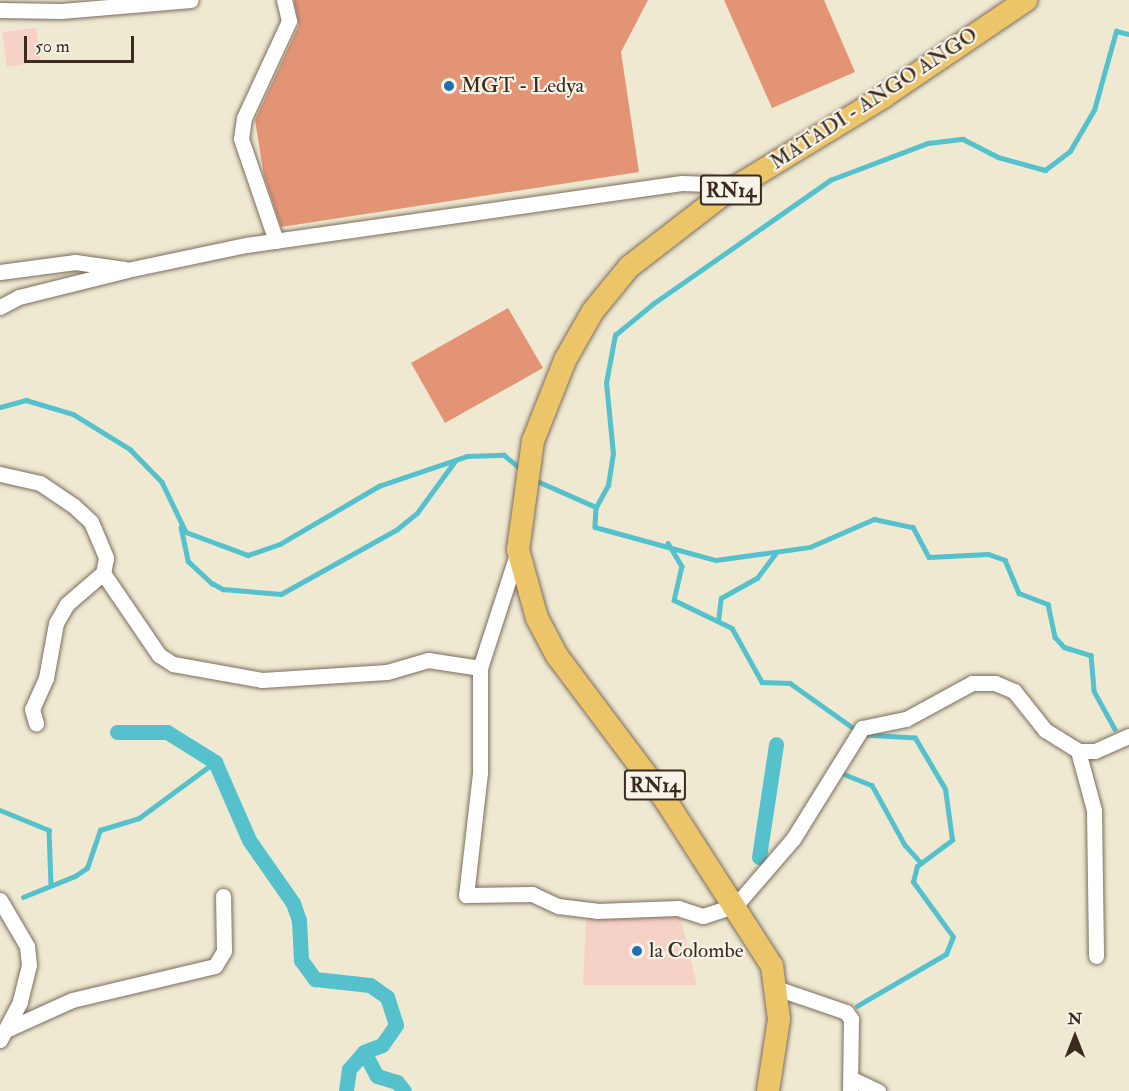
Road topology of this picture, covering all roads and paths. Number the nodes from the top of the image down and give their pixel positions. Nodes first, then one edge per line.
1 (191, 0) edge
2 (284, 0) edge
3 (1026, 0) edge
4 (0, 10) edge
5 (721, 196) junction
6 (276, 242) junction
7 (127, 270) junction
8 (0, 272) edge
9 (0, 307) edge
10 (0, 474) edge
11 (518, 550) junction
12 (103, 573) junction
13 (480, 668) junction
14 (36, 723) dead end
15 (1129, 736) edge
16 (1078, 751) junction
17 (223, 896) dead end
18 (0, 900) edge
19 (736, 905) junction
20 (1096, 956) dead end
21 (779, 989) junction
22 (4, 1035) edge
23 (851, 1085) edge
24 (768, 1091) edge
25 (878, 1091) edge

1 - 4 street
2 - 6 street
3 - 5 highway, MATADI - ANGO ANGO / RN14
5 - 6 street
5 - 11 highway, MATADI - ANGO ANGO / RN14
6 - 7 street
7 - 8 street
7 - 9 street
10 - 12 street
11 - 13 street
11 - 19 highway, MATADI - ANGO ANGO / RN14
12 - 13 street
12 - 14 street
13 - 19 street
15 - 16 street
16 - 19 street
16 - 20 street
17 - 22 street
18 - 22 street
19 - 21 highway, MATADI - ANGO ANGO / RN14
21 - 23 street
21 - 24 highway, MATADI - ANGO ANGO / RN14
23 - 25 street

